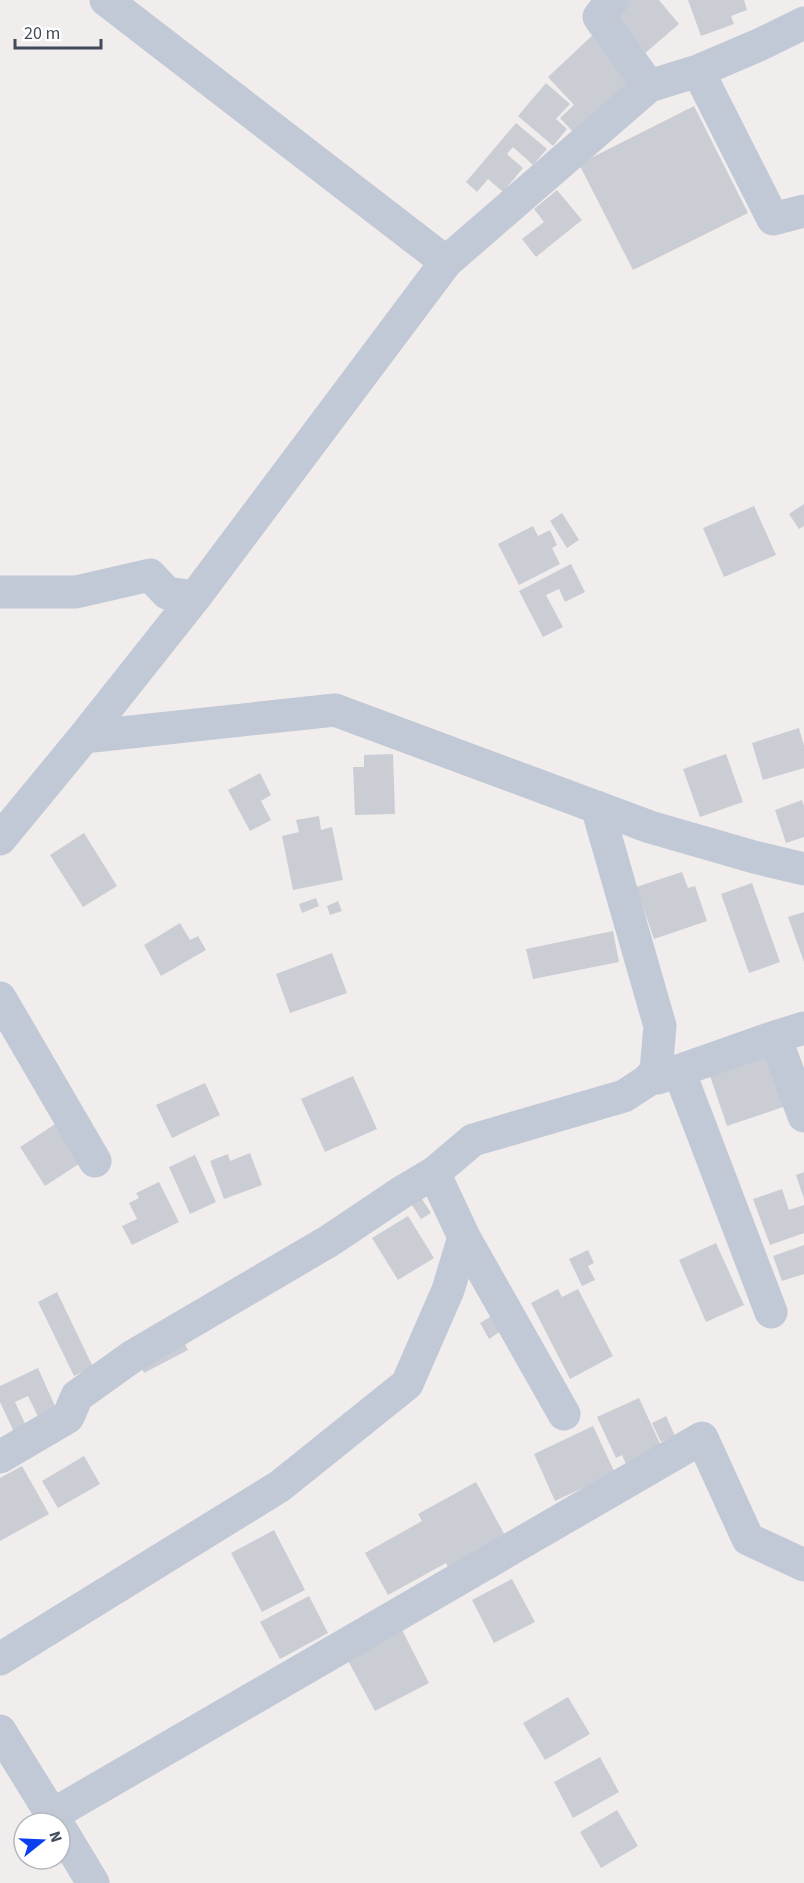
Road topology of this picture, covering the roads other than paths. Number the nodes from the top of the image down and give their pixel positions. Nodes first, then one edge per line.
1 (106, 0) edge
2 (612, 0) edge
3 (804, 23) edge
4 (698, 72) junction
5 (649, 86) junction
6 (804, 211) edge
7 (446, 262) junction
8 (0, 592) edge
9 (195, 597) junction
10 (84, 737) junction
11 (597, 807) junction
12 (0, 839) edge
13 (804, 869) edge
14 (0, 998) edge
15 (789, 1033) edge
16 (679, 1071) junction
17 (647, 1081) junction
18 (804, 1116) edge
19 (95, 1161) dead end
20 (434, 1173) junction
21 (464, 1237) junction
22 (771, 1312) dead end
23 (564, 1414) dead end
24 (0, 1457) edge
25 (804, 1565) edge
26 (0, 1659) edge
27 (0, 1731) edge
28 (11, 1774) edge
29 (46, 1811) edge
30 (72, 1812) edge
31 (72, 1848) edge
32 (93, 1883) edge

1 - 7 street
2 - 5 street
3 - 4 street
4 - 5 street
4 - 6 street
5 - 7 street
7 - 9 street
8 - 9 street
9 - 10 street
10 - 11 street
10 - 12 street
11 - 13 street
11 - 17 street
14 - 19 street
15 - 16 street
15 - 18 street
16 - 17 street
16 - 22 street
17 - 20 street
20 - 21 street
20 - 24 street
21 - 23 street
21 - 26 street
25 - 30 street
27 - 28 street
28 - 29 street
31 - 32 street

